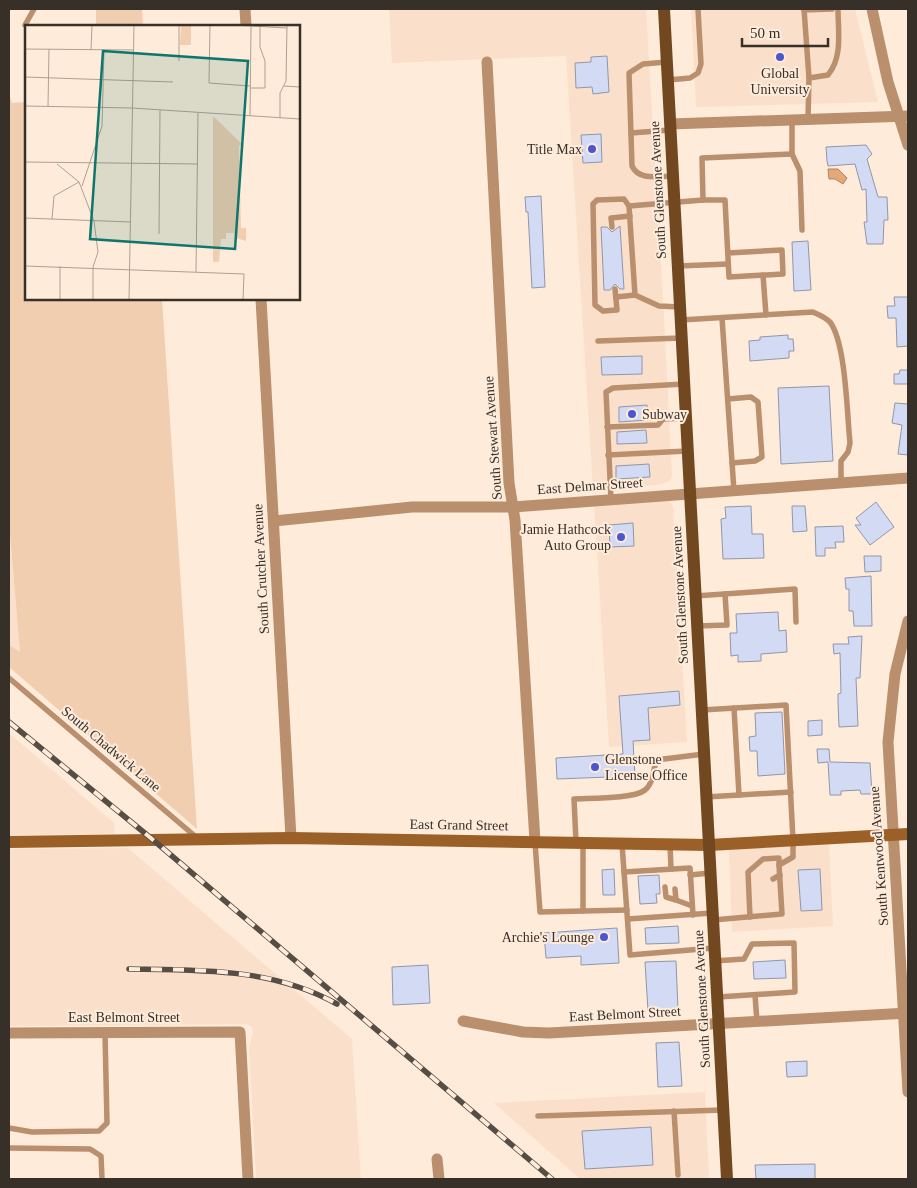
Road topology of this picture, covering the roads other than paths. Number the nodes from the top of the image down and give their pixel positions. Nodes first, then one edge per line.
1 (34, 9) edge
2 (245, 9) edge
3 (664, 9) edge
4 (698, 9) edge
5 (804, 9) edge
6 (832, 9) edge
7 (838, 9) edge
8 (872, 9) edge
9 (25, 25) dead end
10 (246, 25) edge
11 (487, 62) dead end
12 (667, 62) junction
13 (809, 78) junction
14 (668, 80) junction
15 (903, 116) edge
16 (808, 119) junction
17 (792, 120) junction
18 (670, 127) junction
19 (631, 133) junction
20 (908, 145) edge
21 (792, 154) junction
22 (673, 176) junction
23 (703, 200) junction
24 (674, 203) junction
25 (630, 206) junction
26 (630, 216) junction
27 (612, 227) dead end
28 (802, 230) dead end
29 (728, 252) junction
30 (728, 264) junction
31 (678, 266) junction
32 (763, 275) junction
33 (615, 290) dead end
34 (635, 295) junction
35 (616, 297) junction
36 (261, 300) edge
37 (680, 307) junction
38 (766, 315) junction
39 (722, 318) junction
40 (680, 320) junction
41 (681, 338) junction
42 (598, 342) dead end
43 (684, 384) junction
44 (728, 398) junction
45 (686, 418) junction
46 (607, 427) junction
47 (687, 451) junction
48 (608, 455) junction
49 (732, 463) junction
50 (908, 478) edge
51 (841, 483) junction
52 (734, 490) junction
53 (690, 494) junction
54 (611, 500) junction
55 (513, 507) junction
56 (274, 521) junction
57 (725, 594) junction
58 (695, 596) junction
59 (908, 621) edge
60 (796, 622) dead end
61 (697, 626) junction
62 (9, 678) edge
63 (734, 708) junction
64 (701, 710) junction
65 (704, 754) junction
66 (791, 792) junction
67 (739, 795) junction
68 (706, 797) junction
69 (908, 834) edge
70 (895, 835) junction
71 (291, 838) junction
72 (198, 839) junction
73 (793, 840) junction
74 (535, 841) junction
75 (9, 842) edge
76 (579, 842) junction
77 (622, 844) junction
78 (670, 844) junction
79 (709, 845) junction
80 (779, 865) junction
81 (669, 870) junction
82 (624, 872) junction
83 (710, 873) junction
84 (690, 875) junction
85 (780, 875) junction
86 (674, 877) dead end
87 (773, 879) dead end
88 (665, 887) dead end
89 (675, 890) dead end
90 (676, 900) junction
91 (692, 906) junction
92 (627, 910) junction
93 (584, 911) junction
94 (693, 915) junction
95 (712, 917) junction
96 (750, 917) junction
97 (628, 919) junction
98 (714, 954) junction
99 (755, 995) junction
100 (716, 997) junction
101 (906, 1014) edge
102 (463, 1021) dead end
103 (757, 1022) junction
104 (718, 1025) junction
105 (105, 1032) junction
106 (9, 1033) edge
107 (908, 1092) edge
108 (723, 1110) junction
109 (674, 1111) junction
110 (538, 1116) dead end
111 (9, 1128) edge
112 (9, 1148) edge
113 (437, 1159) dead end
114 (678, 1175) dead end
115 (102, 1179) edge
116 (248, 1179) edge
117 (438, 1179) edge
118 (727, 1179) edge

1 - 9 lane
2 - 10 street
3 - 12 main road, South Glenstone Avenue
4 - 14 lane
5 - 6 lane
5 - 13 lane
7 - 13 lane
8 - 15 street
11 - 55 street, South Stewart Avenue
12 - 14 main road, South Glenstone Avenue
12 - 19 lane
13 - 16 lane
14 - 18 main road, South Glenstone Avenue
15 - 16 street
15 - 20 street
16 - 17 street
17 - 18 street
17 - 21 lane
18 - 19 lane
18 - 22 main road, South Glenstone Avenue
19 - 22 lane
21 - 23 lane
21 - 28 lane
22 - 24 main road, South Glenstone Avenue
23 - 24 lane
23 - 29 lane
24 - 25 lane
24 - 31 main road, South Glenstone Avenue
25 - 26 lane
25 - 35 lane
26 - 27 lane
26 - 34 lane
29 - 30 lane
29 - 32 lane
30 - 31 lane
30 - 32 lane
31 - 37 main road, South Glenstone Avenue
32 - 38 lane
33 - 35 lane
34 - 35 lane
34 - 37 lane
36 - 56 street, South Crutcher Avenue
37 - 40 main road, South Glenstone Avenue
38 - 39 lane
38 - 51 lane
39 - 40 lane
39 - 44 lane
40 - 41 main road, South Glenstone Avenue
41 - 42 lane
41 - 43 main road, South Glenstone Avenue
43 - 45 main road, South Glenstone Avenue
43 - 46 lane
44 - 49 lane
44 - 49 lane
45 - 46 lane
45 - 47 main road, South Glenstone Avenue
46 - 48 lane
47 - 48 lane
47 - 53 main road, South Glenstone Avenue
48 - 54 lane
49 - 52 lane
50 - 51 street, East Delmar Street
51 - 52 street, East Delmar Street
52 - 53 street, East Delmar Street
53 - 54 street, East Delmar Street
53 - 58 main road, South Glenstone Avenue
54 - 55 street, East Delmar Street
55 - 56 street, East Delmar Street
55 - 74 street, South Stewart Avenue
56 - 71 street, South Crutcher Avenue
57 - 58 lane
57 - 60 lane
57 - 61 lane
58 - 61 main road, South Glenstone Avenue
59 - 70 street, South Kentwood Avenue
61 - 64 main road, South Glenstone Avenue
62 - 72 lane, South Chadwick Lane
63 - 64 lane
63 - 66 lane
63 - 67 lane
64 - 65 main road, South Glenstone Avenue
65 - 68 main road, South Glenstone Avenue
65 - 76 lane
66 - 67 lane
66 - 73 lane
67 - 68 lane
68 - 79 main road, South Glenstone Avenue
69 - 70 main road, East Grand Street
70 - 73 main road, East Grand Street
70 - 101 street, South Kentwood Avenue
71 - 72 main road, East Grand Street
71 - 74 main road, East Grand Street
72 - 75 main road, East Grand Street
73 - 79 main road, East Grand Street
73 - 80 lane
74 - 76 main road, East Grand Street
74 - 93 lane
76 - 77 main road, East Grand Street
76 - 93 lane
77 - 78 main road, East Grand Street
77 - 82 lane
78 - 79 main road, East Grand Street
78 - 81 lane
79 - 83 main road, South Glenstone Avenue
80 - 85 lane
80 - 96 lane
81 - 82 lane
81 - 84 lane
81 - 86 lane
82 - 92 lane
83 - 84 lane
83 - 95 main road, South Glenstone Avenue
84 - 91 lane
85 - 87 lane
85 - 96 lane
88 - 90 lane
89 - 90 lane
90 - 91 lane
91 - 94 lane
92 - 93 lane
92 - 97 lane
94 - 95 lane
94 - 97 lane
95 - 96 lane
95 - 98 main road, South Glenstone Avenue
97 - 98 lane
98 - 99 lane
98 - 100 main road, South Glenstone Avenue
99 - 100 lane
99 - 103 lane
100 - 104 main road, South Glenstone Avenue
101 - 103 street, East Belmont Street
101 - 107 street, South Kentwood Avenue
102 - 104 street, East Belmont Street
103 - 104 street, East Belmont Street
104 - 108 main road, South Glenstone Avenue
105 - 106 street, East Belmont Street
105 - 111 lane
105 - 116 street, East Belmont Street
108 - 109 lane
108 - 118 main road, South Glenstone Avenue
109 - 110 lane
109 - 114 lane
112 - 115 lane
113 - 117 street

